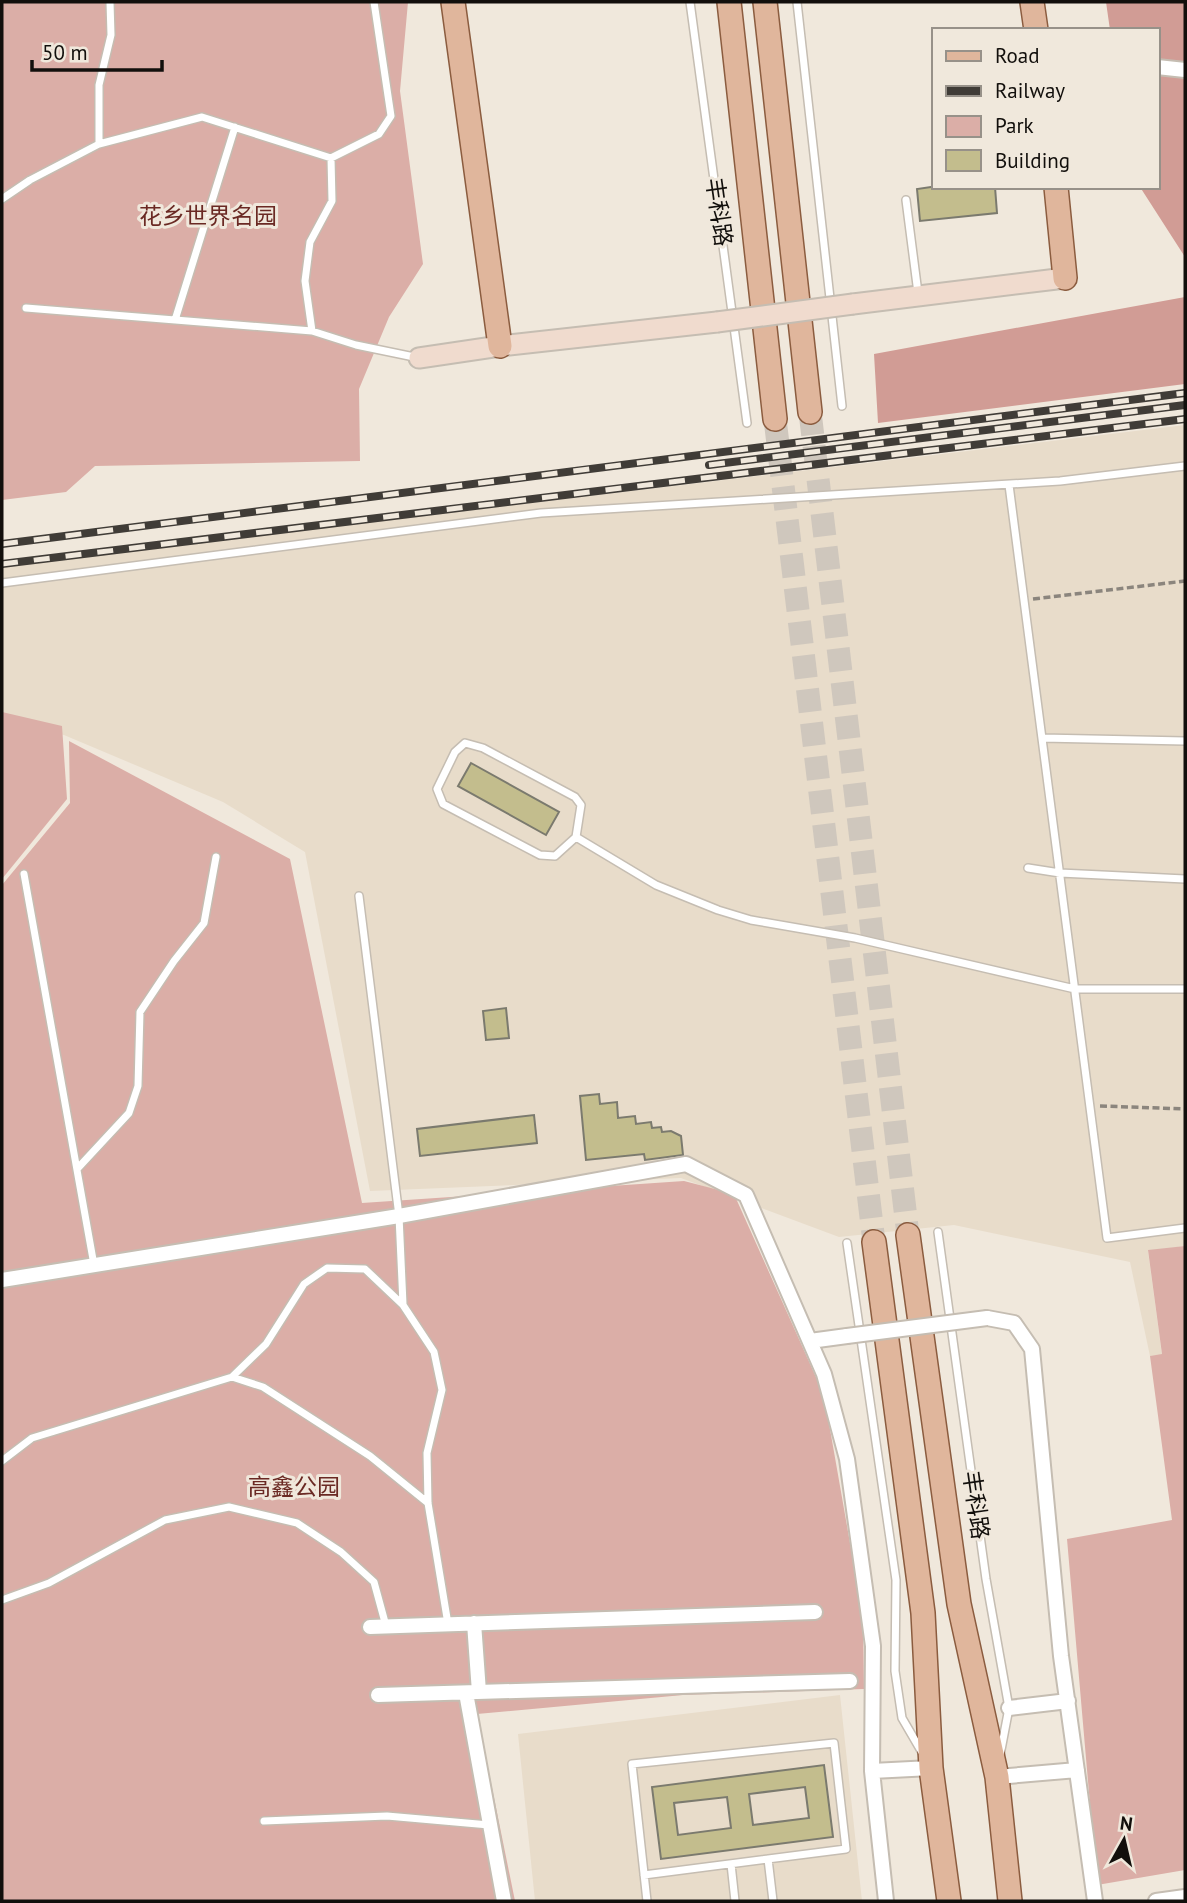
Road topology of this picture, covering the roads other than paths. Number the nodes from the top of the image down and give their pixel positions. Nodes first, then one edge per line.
1 (110, 2) edge
2 (374, 2) edge
3 (453, 2) edge
4 (690, 2) edge
5 (722, 2) edge
6 (729, 2) edge
7 (765, 2) edge
8 (772, 2) edge
9 (797, 2) edge
10 (733, 39) junction
11 (769, 41) junction
12 (1159, 67) edge
13 (1185, 70) edge
14 (235, 127) junction
15 (99, 144) junction
16 (331, 158) junction
17 (1056, 189) edge
18 (2, 199) edge
19 (906, 200) dead end
20 (1065, 278) joint
21 (918, 296) junction
22 (26, 308) dead end
23 (175, 320) junction
24 (312, 331) junction
25 (500, 346) junction
26 (419, 358) joint
27 (842, 406) dead end
28 (810, 412) tunnel mouth
29 (775, 419) tunnel mouth
30 (747, 423) dead end
31 (1185, 466) edge
32 (1009, 485) junction
33 (2, 583) edge
34 (1042, 738) junction
35 (1185, 741) edge
36 (576, 837) junction
37 (216, 857) dead end
38 (1028, 868) dead end
39 (1060, 873) junction
40 (24, 874) dead end
41 (1185, 879) edge
42 (359, 896) dead end
43 (1075, 989) junction
44 (1185, 989) edge
45 (77, 1169) junction
46 (399, 1216) junction
47 (1185, 1228) edge
48 (938, 1232) dead end
49 (908, 1235) tunnel mouth
50 (874, 1242) tunnel mouth
51 (847, 1243) dead end
52 (94, 1265) junction
53 (2, 1280) edge
54 (403, 1305) junction
55 (810, 1341) junction
56 (232, 1377) junction
57 (2, 1461) edge
58 (428, 1503) junction
59 (2, 1600) edge
60 (815, 1612) dead end
61 (474, 1623) junction
62 (448, 1624) junction
63 (386, 1626) junction
64 (370, 1627) dead end
65 (850, 1681) dead end
66 (472, 1693) junction
67 (378, 1695) dead end
68 (1068, 1701) junction
69 (1009, 1708) junction
70 (931, 1768) junction
71 (1077, 1770) junction
72 (872, 1771) junction
73 (997, 1777) junction
74 (264, 1821) dead end
75 (490, 1825) junction
76 (768, 1859) junction
77 (731, 1864) junction
78 (644, 1875) junction
79 (1185, 1897) edge
80 (504, 1901) edge
81 (647, 1901) edge
82 (735, 1901) edge
83 (773, 1901) edge
84 (886, 1901) edge
85 (949, 1901) edge
86 (1010, 1901) edge
87 (1096, 1901) edge
88 (1156, 1901) edge

1 - 15 lane
2 - 16 lane
3 - 25 main road
4 - 30 lane, 丰科路
5 - 10 main road
6 - 10 main road, 丰科路
7 - 11 main road
8 - 11 main road
9 - 27 lane
10 - 29 main road, 丰科路
11 - 28 main road
12 - 13 street
14 - 15 lane
14 - 16 lane
14 - 23 lane
15 - 18 lane
16 - 24 lane
17 - 20 main road
19 - 21 lane
20 - 21 street
21 - 25 street, bridge
22 - 23 lane
23 - 24 lane
24 - 26 lane
25 - 26 street
31 - 32 lane
32 - 33 lane
32 - 34 lane
34 - 35 lane
34 - 39 lane
36 - 36 lane
36 - 43 lane
37 - 45 lane
38 - 39 lane
39 - 41 lane
39 - 43 lane
40 - 45 lane
42 - 46 lane
43 - 44 lane
43 - 47 lane
45 - 52 lane
46 - 52 street
46 - 54 lane
46 - 55 street
48 - 69 lane, 丰科路
49 - 73 main road, 丰科路
50 - 70 main road
51 - 70 lane
52 - 53 street
54 - 56 lane
54 - 58 lane
55 - 68 street, bridge
55 - 72 street
56 - 57 lane
56 - 58 lane
58 - 62 lane
59 - 63 lane
60 - 61 street
61 - 62 street
61 - 66 street
62 - 63 street
63 - 64 street
65 - 66 street
66 - 67 street
66 - 75 street
68 - 69 street
68 - 71 street
69 - 73 lane, 丰科路
70 - 72 street
70 - 85 main road
71 - 73 street
71 - 87 street
72 - 84 street
73 - 86 main road, 丰科路
74 - 75 lane
75 - 80 street
76 - 77 lane
76 - 78 lane
76 - 83 lane
77 - 78 lane
77 - 82 lane
78 - 81 lane
79 - 88 street

